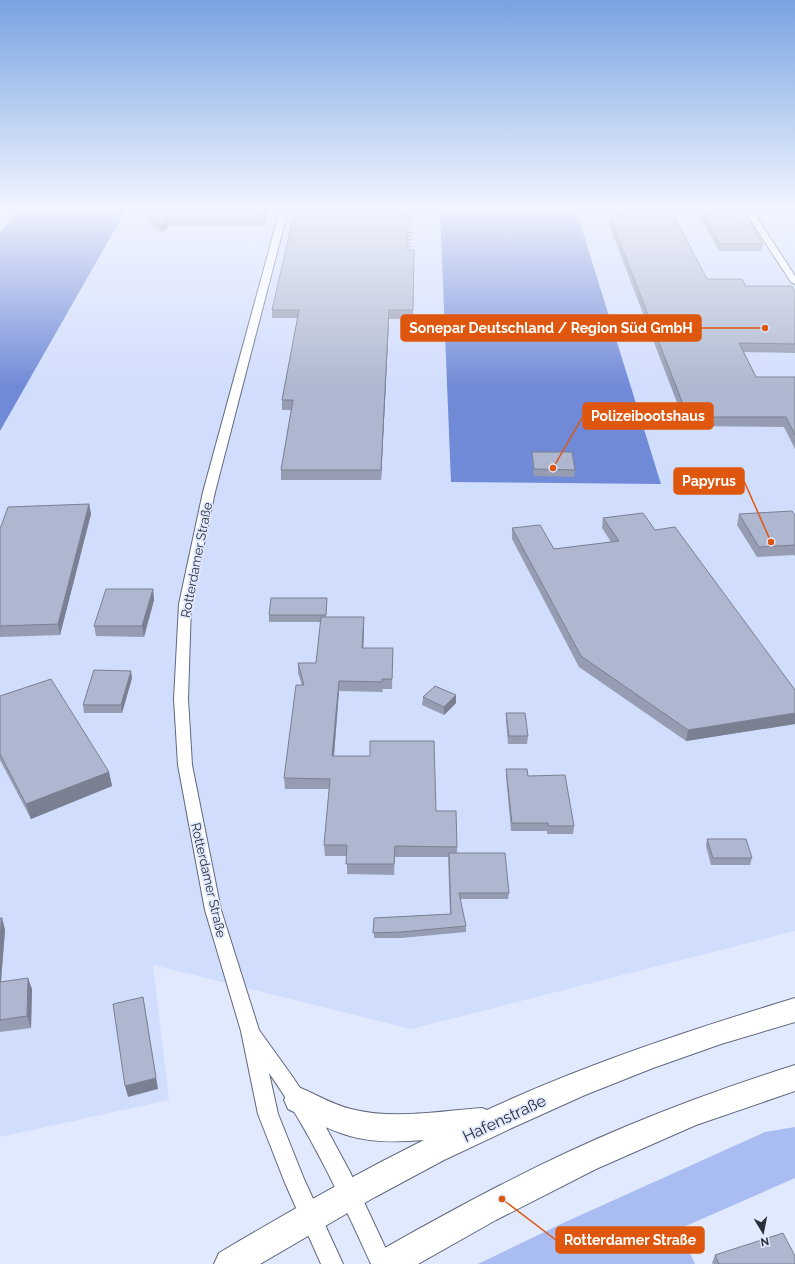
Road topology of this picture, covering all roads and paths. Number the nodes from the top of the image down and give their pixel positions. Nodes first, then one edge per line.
1 (268, 269) edge
2 (787, 269) edge
3 (795, 282) edge
4 (795, 1010) edge
5 (250, 1031) junction
6 (795, 1078) edge
7 (298, 1100) junction
8 (492, 1122) junction
9 (349, 1193) junction
10 (309, 1216) junction
11 (230, 1264) edge
12 (332, 1264) edge
13 (382, 1264) edge
14 (387, 1264) edge

1 - 5 street, Rotterdamer Straße
2 - 3 street
4 - 8 main road, Hafenstraße
5 - 7 street, Rotterdamer Straße
5 - 10 street, Rotterdamer Straße
6 - 14 main road
7 - 8 main road
7 - 9 street, Rotterdamer Straße
8 - 9 main road, Hafenstraße
9 - 10 main road, Hafenstraße
9 - 13 street, Rotterdamer Straße
10 - 11 main road, Hafenstraße
10 - 12 street, Rotterdamer Straße

